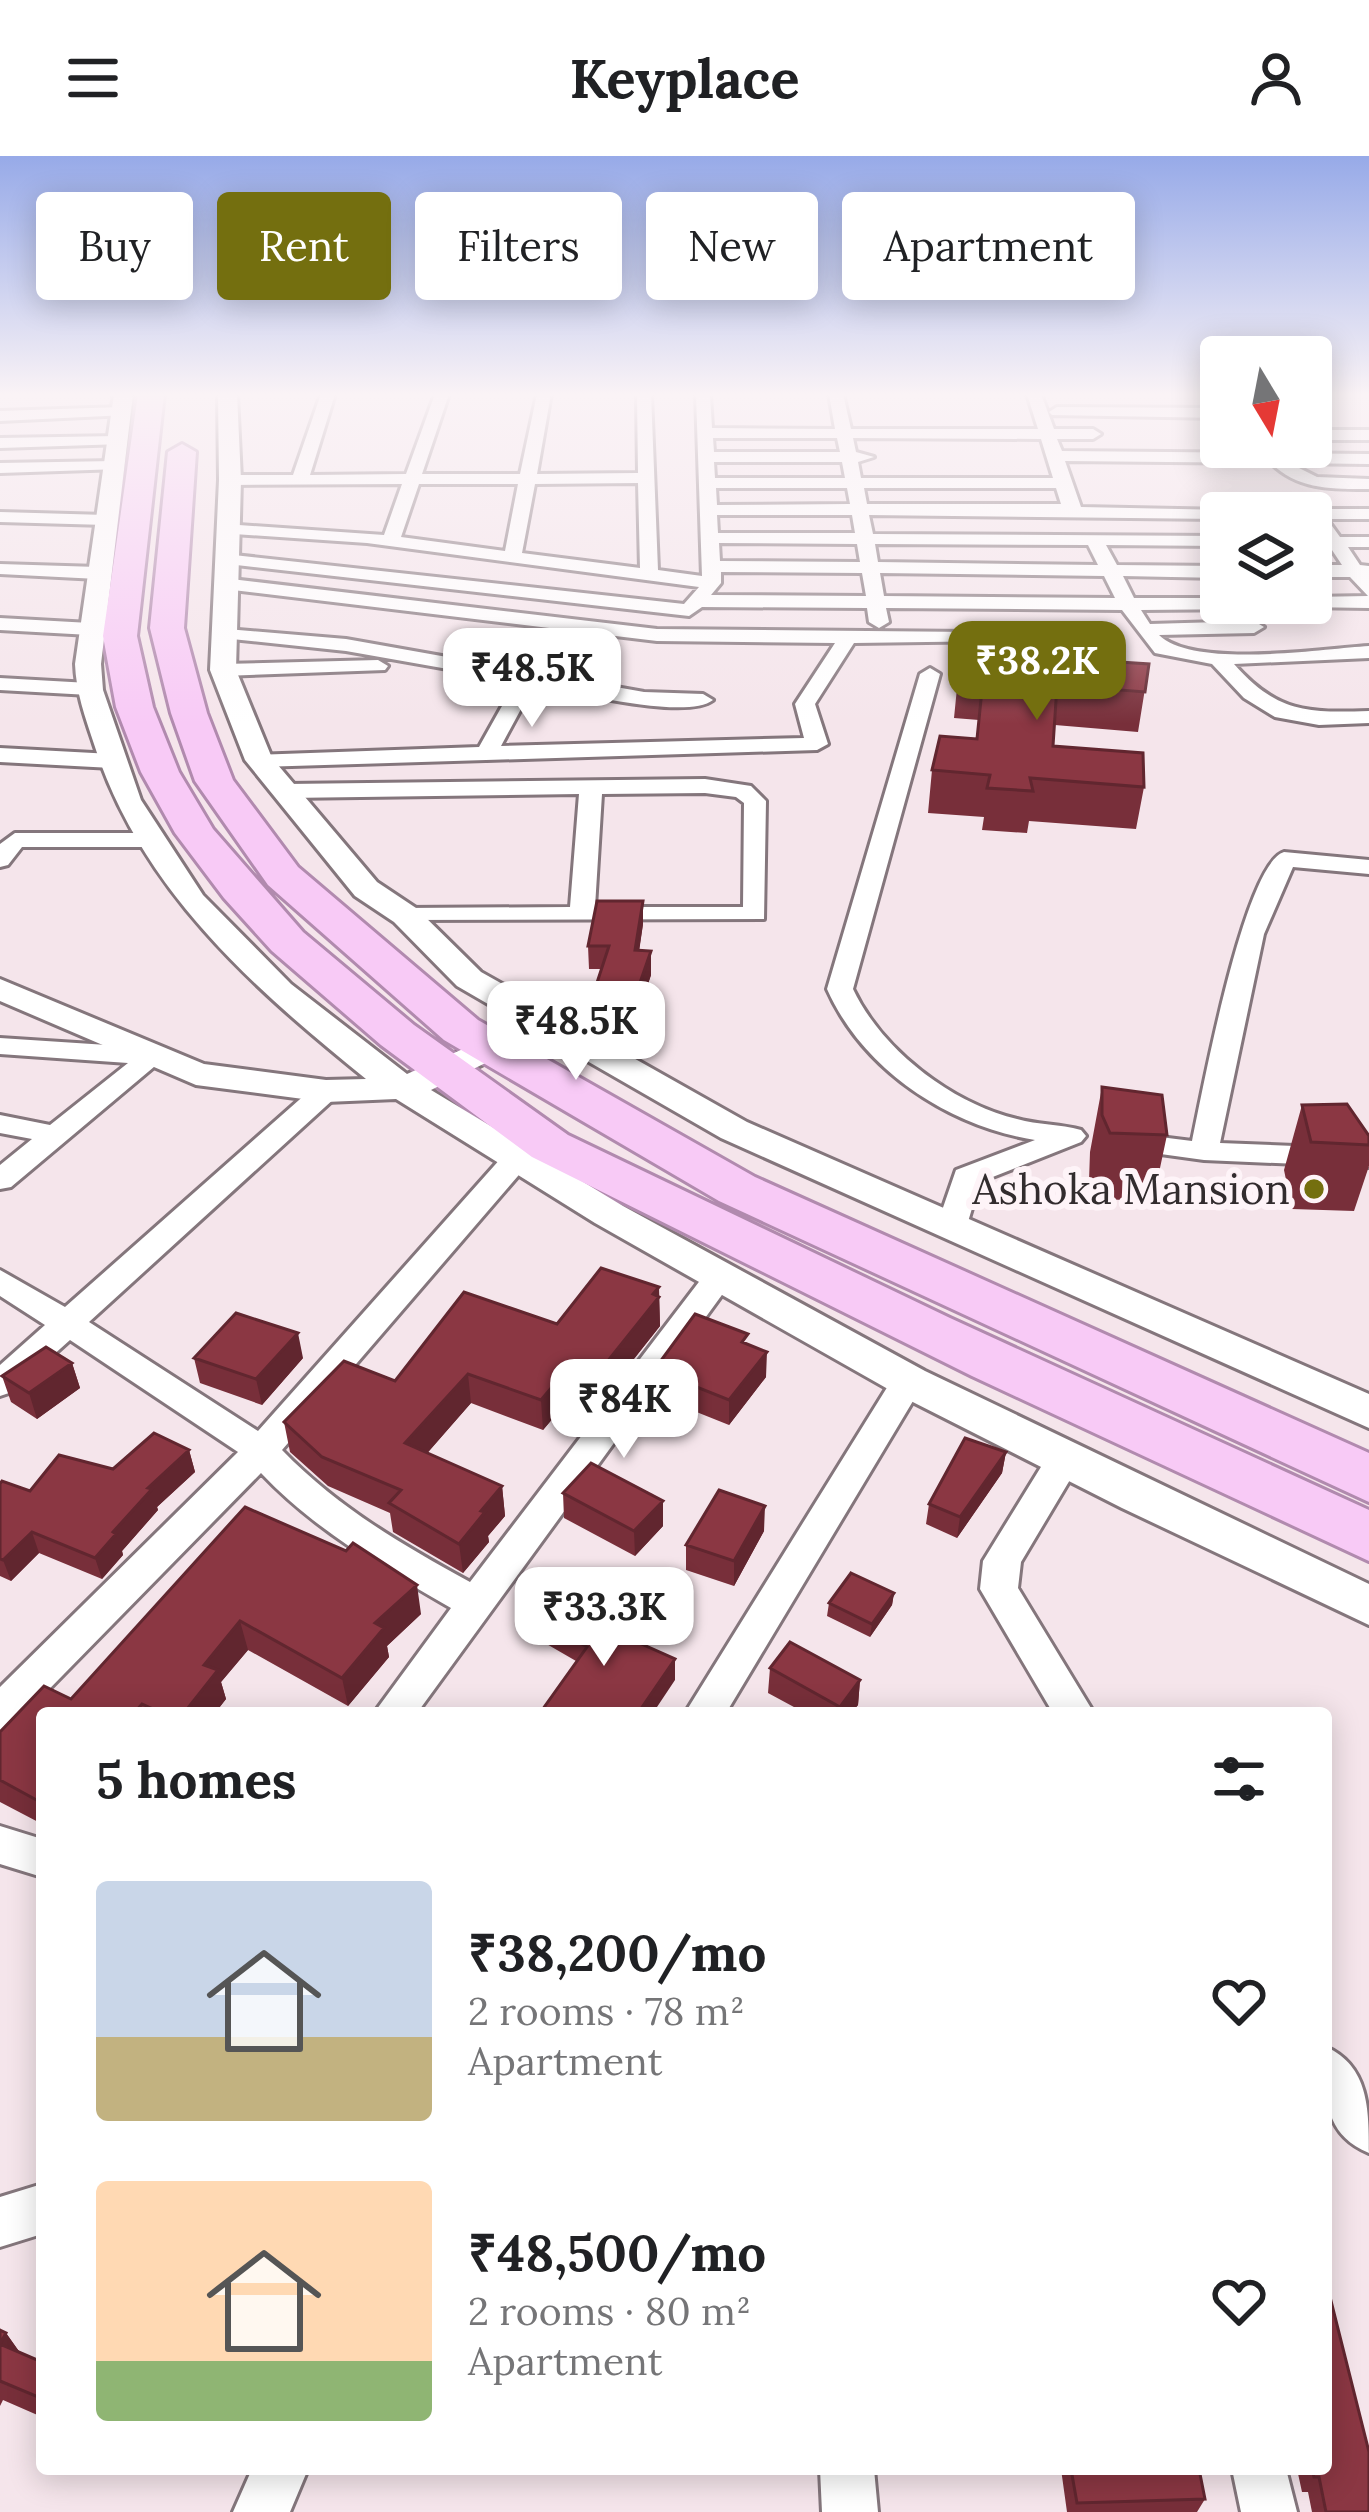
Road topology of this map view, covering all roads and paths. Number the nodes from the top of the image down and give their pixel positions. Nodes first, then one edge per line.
1 (109, 504) edge
2 (123, 504) edge
3 (179, 504) edge
4 (228, 504) edge
5 (404, 504) edge
6 (522, 504) edge
7 (647, 504) edge
8 (709, 504) edge
9 (857, 504) edge
10 (1070, 504) edge
11 (1071, 509) junction
12 (709, 510) junction
13 (859, 511) junction
14 (1200, 514) edge
15 (1332, 514) edge
16 (1369, 514) edge
17 (0, 517) edge
18 (106, 520) junction
19 (710, 538) junction
20 (1332, 538) edge
21 (865, 539) junction
22 (1094, 539) junction
23 (1200, 541) edge
24 (391, 542) junction
25 (1335, 542) junction
26 (1369, 542) edge
27 (224, 557) junction
28 (512, 560) junction
29 (870, 568) junction
30 (0, 569) edge
31 (1361, 571) edge
32 (1109, 572) junction
33 (1200, 572) edge
34 (98, 573) junction
35 (649, 574) junction
36 (712, 575) junction
37 (1369, 591) edge
38 (700, 602) junction
39 (876, 602) junction
40 (1369, 602) edge
41 (1200, 603) edge
42 (1332, 603) edge
43 (1128, 604) junction
44 (0, 624) edge
45 (1254, 627) dead end
46 (90, 629) junction
47 (1145, 630) junction
48 (222, 632) junction
49 (1074, 634) dead end
50 (881, 635) junction
51 (848, 637) junction
52 (1369, 652) edge
53 (1217, 657) junction
54 (464, 664) junction
55 (223, 670) junction
56 (930, 674) dead end
57 (527, 679) junction
58 (0, 684) edge
59 (89, 688) junction
60 (703, 700) dead end
61 (1369, 717) edge
62 (487, 753) junction
63 (0, 755) edge
64 (259, 760) junction
65 (112, 761) junction
66 (591, 788) junction
67 (286, 791) junction
68 (146, 840) junction
69 (0, 860) edge
70 (1369, 867) edge
71 (582, 914) junction
72 (405, 915) junction
73 (0, 989) edge
74 (543, 1024) junction
75 (0, 1046) edge
76 (492, 1048) junction
77 (153, 1056) junction
78 (425, 1079) junction
79 (326, 1091) junction
80 (0, 1124) edge
81 (55, 1135) junction
82 (1071, 1136) junction
83 (1204, 1150) junction
84 (1369, 1159) edge
85 (513, 1163) junction
86 (0, 1180) edge
87 (952, 1225) junction
88 (719, 1277) junction
89 (0, 1281) edge
90 (67, 1322) junction
91 (908, 1381) junction
92 (0, 1384) edge
93 (1369, 1412) edge
94 (261, 1450) junction
95 (1065, 1458) junction
96 (1369, 1479) edge
97 (1369, 1537) edge
98 (473, 1602) junction
99 (1369, 1606) edge
100 (398, 1707) edge
101 (709, 1707) edge
102 (1070, 1707) edge
103 (0, 1713) edge
104 (0, 1845) edge
105 (36, 1856) edge
106 (1332, 2079) edge
107 (1369, 2129) edge
108 (36, 2211) edge
109 (0, 2222) edge
110 (277, 2475) edge
111 (847, 2475) edge
112 (1260, 2475) edge
113 (261, 2512) edge
114 (850, 2512) edge
115 (1269, 2512) edge

1 - 18 street
2 - 78 highway
3 - 76 highway
4 - 27 street
5 - 24 street
6 - 28 street
7 - 35 street
8 - 12 street
9 - 13 street
10 - 11 street
11 - 13 street
11 - 14 street
12 - 13 street
12 - 19 street
13 - 21 street
15 - 16 street
17 - 18 street
18 - 34 street
19 - 21 street
19 - 36 street
20 - 25 street
21 - 22 street
21 - 29 street
22 - 23 street
22 - 32 street
24 - 27 street
24 - 28 street
25 - 26 street
25 - 31 street
27 - 38 street
27 - 48 street
27 - 51 street
28 - 35 street
29 - 32 street
29 - 36 street
29 - 39 street
30 - 34 street
31 - 37 street
32 - 33 street
32 - 43 street
34 - 46 street
35 - 36 street
36 - 38 street
38 - 39 street
39 - 43 street
39 - 50 street
40 - 42 street
41 - 43 street
43 - 47 street
44 - 46 street
45 - 47 street
46 - 59 street
47 - 53 street
48 - 54 street
48 - 55 street
49 - 50 street
50 - 51 street
51 - 62 street
52 - 53 street
53 - 61 street
54 - 55 street
54 - 57 street
55 - 64 street
56 - 82 street
57 - 60 street
57 - 62 street
58 - 59 street
59 - 65 street
62 - 64 street
63 - 65 street
64 - 67 street
65 - 68 street
66 - 67 street
66 - 71 street
66 - 71 street
67 - 72 street
68 - 69 street
68 - 78 street
70 - 83 street
71 - 72 street
72 - 74 street
73 - 77 street
74 - 76 street
74 - 87 street
75 - 77 street
76 - 78 street
76 - 96 highway
77 - 79 street
77 - 81 street
78 - 79 street
78 - 85 street
78 - 97 highway
79 - 90 street
80 - 81 street
81 - 86 street
82 - 83 street
82 - 87 street
83 - 84 street
85 - 88 street
85 - 94 street
87 - 93 street
88 - 91 street
88 - 98 street
89 - 90 street
90 - 92 street
90 - 94 street
91 - 95 street
91 - 101 street
94 - 98 street
94 - 103 street
95 - 99 street
95 - 102 street
98 - 100 street
104 - 105 street
106 - 107 street
108 - 109 street
110 - 113 street
111 - 114 street
112 - 115 street

